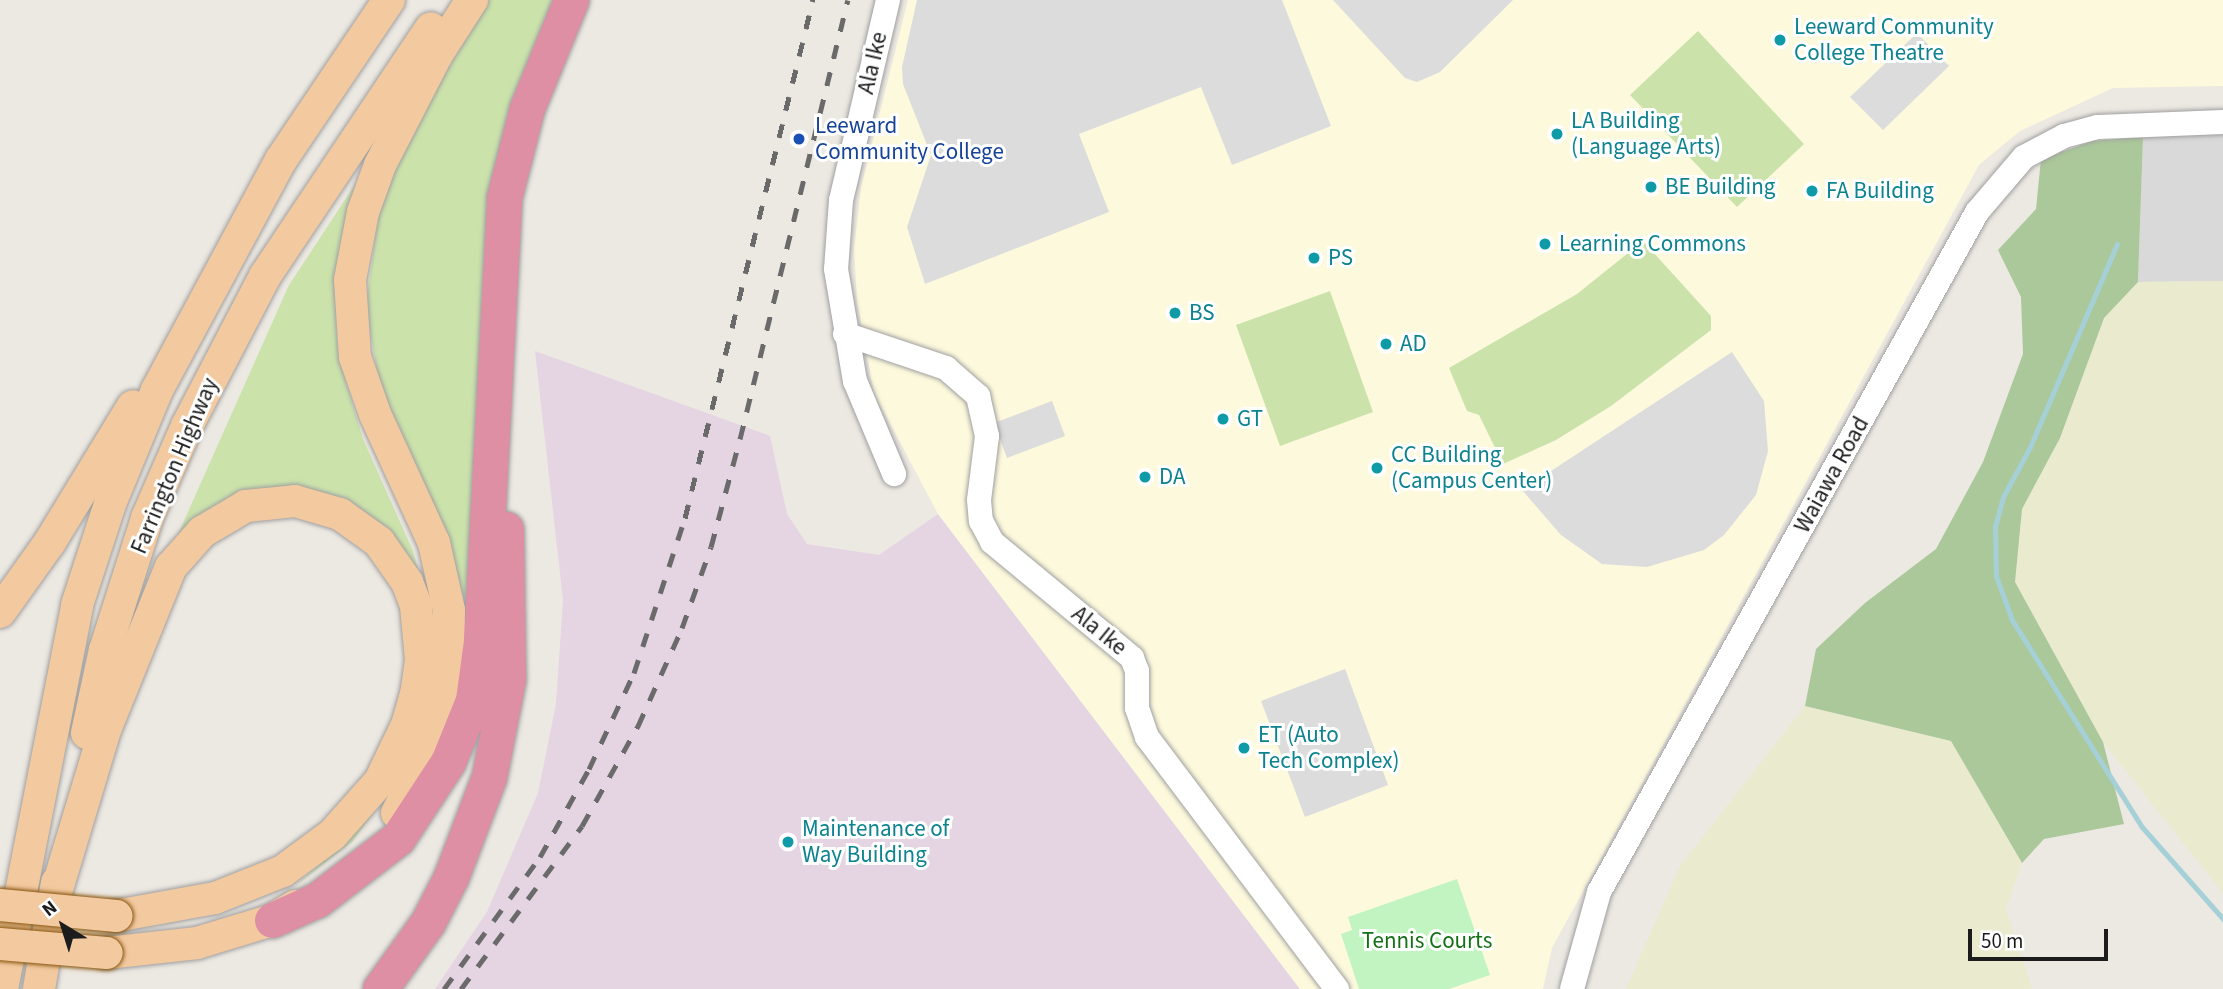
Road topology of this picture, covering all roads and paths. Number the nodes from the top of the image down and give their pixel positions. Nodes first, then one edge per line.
1 (389, 0) edge
2 (450, 0) edge
3 (472, 0) edge
4 (571, 0) edge
5 (888, 0) edge
6 (2223, 122) edge
7 (281, 159) junction
8 (498, 274) junction
9 (845, 334) junction
10 (894, 474) dead end
11 (0, 612) edge
12 (54, 899) junction
13 (0, 905) edge
14 (272, 920) junction
15 (0, 944) edge
16 (2, 989) edge
17 (39, 989) edge
18 (380, 989) edge
19 (1337, 989) edge
20 (1572, 989) edge

1 - 7 main road, Farrington Highway
2 - 12 main road, Farrington Highway
3 - 14 main road
4 - 8 highway
5 - 9 street, Ala Ike
6 - 20 street, Waiawa Road
7 - 11 main road
7 - 16 main road, Farrington Highway
8 - 14 highway
8 - 18 highway
9 - 10 street, Ala Ike
9 - 19 street, Ala Ike
12 - 13 main road, bridge
12 - 17 main road, Farrington Highway
14 - 15 main road, bridge

